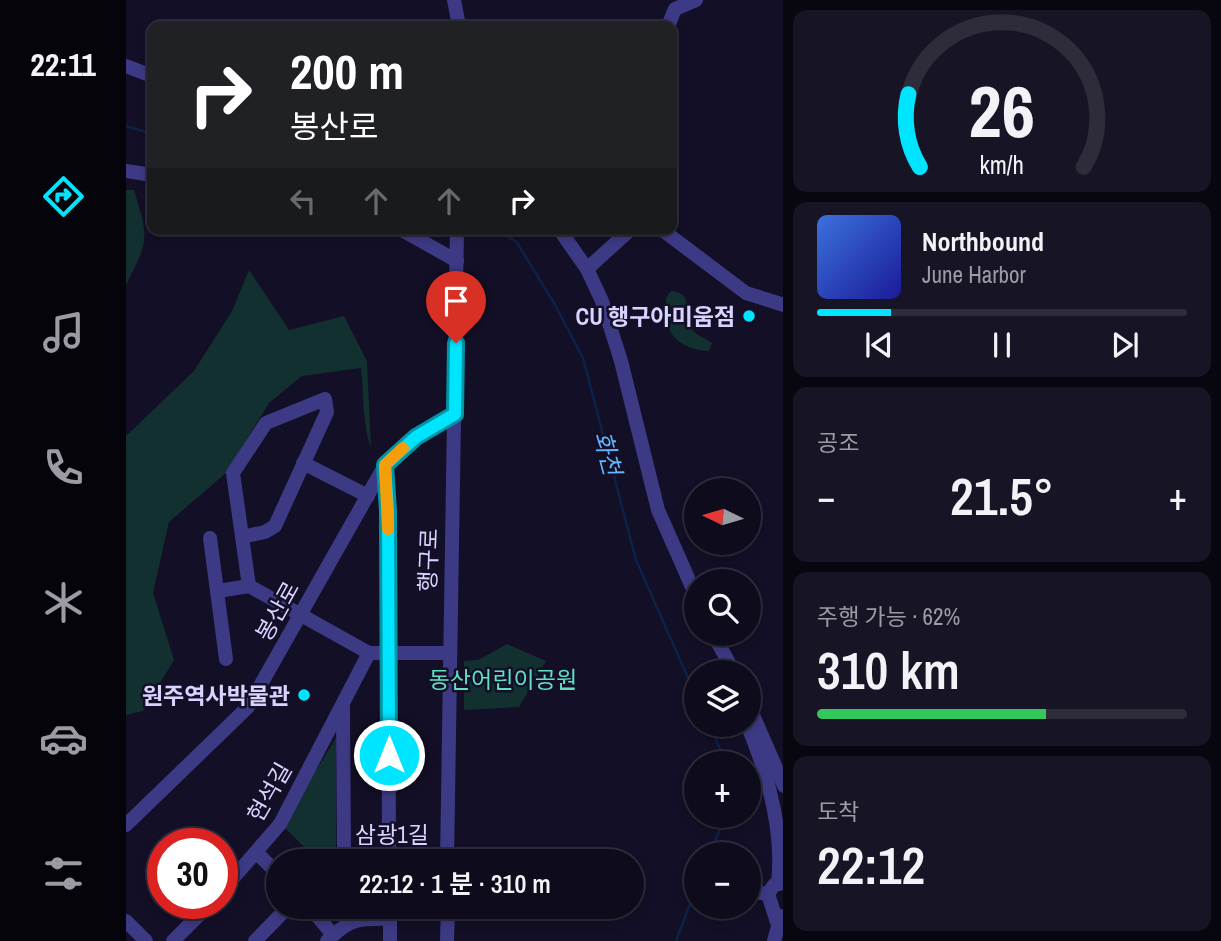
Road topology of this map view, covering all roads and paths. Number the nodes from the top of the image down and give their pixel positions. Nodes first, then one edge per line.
1 (454, 0) edge
2 (667, 0) edge
3 (696, 0) edge
4 (458, 21) edge
5 (668, 21) edge
6 (670, 21) edge
7 (126, 66) edge
8 (147, 74) edge
9 (126, 171) edge
10 (147, 174) edge
11 (411, 235) edge
12 (457, 235) edge
13 (563, 235) edge
14 (624, 235) edge
15 (670, 235) edge
16 (457, 261) junction
17 (587, 269) junction
18 (783, 305) edge
19 (455, 414) junction
20 (303, 463) junction
21 (385, 465) junction
22 (368, 496) junction
23 (242, 537) junction
24 (210, 538) dead end
25 (684, 569) edge
26 (248, 586) junction
27 (218, 591) junction
28 (300, 616) junction
29 (718, 646) edge
30 (720, 650) junction
31 (369, 653) junction
32 (388, 653) junction
33 (449, 653) junction
34 (226, 659) dead end
35 (722, 660) edge
36 (726, 660) edge
37 (342, 706) junction
38 (755, 737) edge
39 (780, 793) edge
40 (126, 825) edge
41 (342, 849) edge
42 (389, 849) edge
43 (447, 849) edge
44 (257, 853) junction
45 (266, 862) edge
46 (238, 874) edge
47 (777, 887) edge
48 (780, 913) edge
49 (195, 919) edge
50 (276, 919) edge
51 (321, 919) edge
52 (355, 919) edge
53 (390, 919) edge
54 (448, 919) edge
55 (129, 930) edge
56 (336, 936) edge
57 (146, 941) edge
58 (173, 941) edge
59 (255, 941) edge
60 (390, 941) edge
61 (447, 941) edge
62 (774, 941) edge

1 - 4 street
2 - 5 street
3 - 6 street
7 - 8 street
9 - 10 street
11 - 16 street
12 - 16 street, 행구로
13 - 17 street
14 - 17 street
15 - 18 street
16 - 19 street, 행구로
17 - 25 street
19 - 21 street, 봉산로
19 - 33 street, 행구로
20 - 22 street
20 - 23 street
20 - 23 street
21 - 22 street, 봉산로
21 - 32 street
22 - 28 street, 봉산로
23 - 26 street
24 - 27 street
26 - 27 street
26 - 28 street
27 - 34 street
28 - 31 street
28 - 40 street, 봉산로
29 - 30 street
30 - 35 street
30 - 36 street
31 - 32 street
31 - 37 street, 현석길
32 - 33 street
32 - 42 street
33 - 43 street, 행구로
37 - 41 street, 현석길
37 - 44 street, 현석길
38 - 39 street
39 - 47 street
44 - 45 street
44 - 46 street, 현석길
47 - 48 street
48 - 62 street
49 - 58 street
50 - 59 street
51 - 56 street
52 - 56 street
53 - 60 street
54 - 61 street
55 - 57 street

